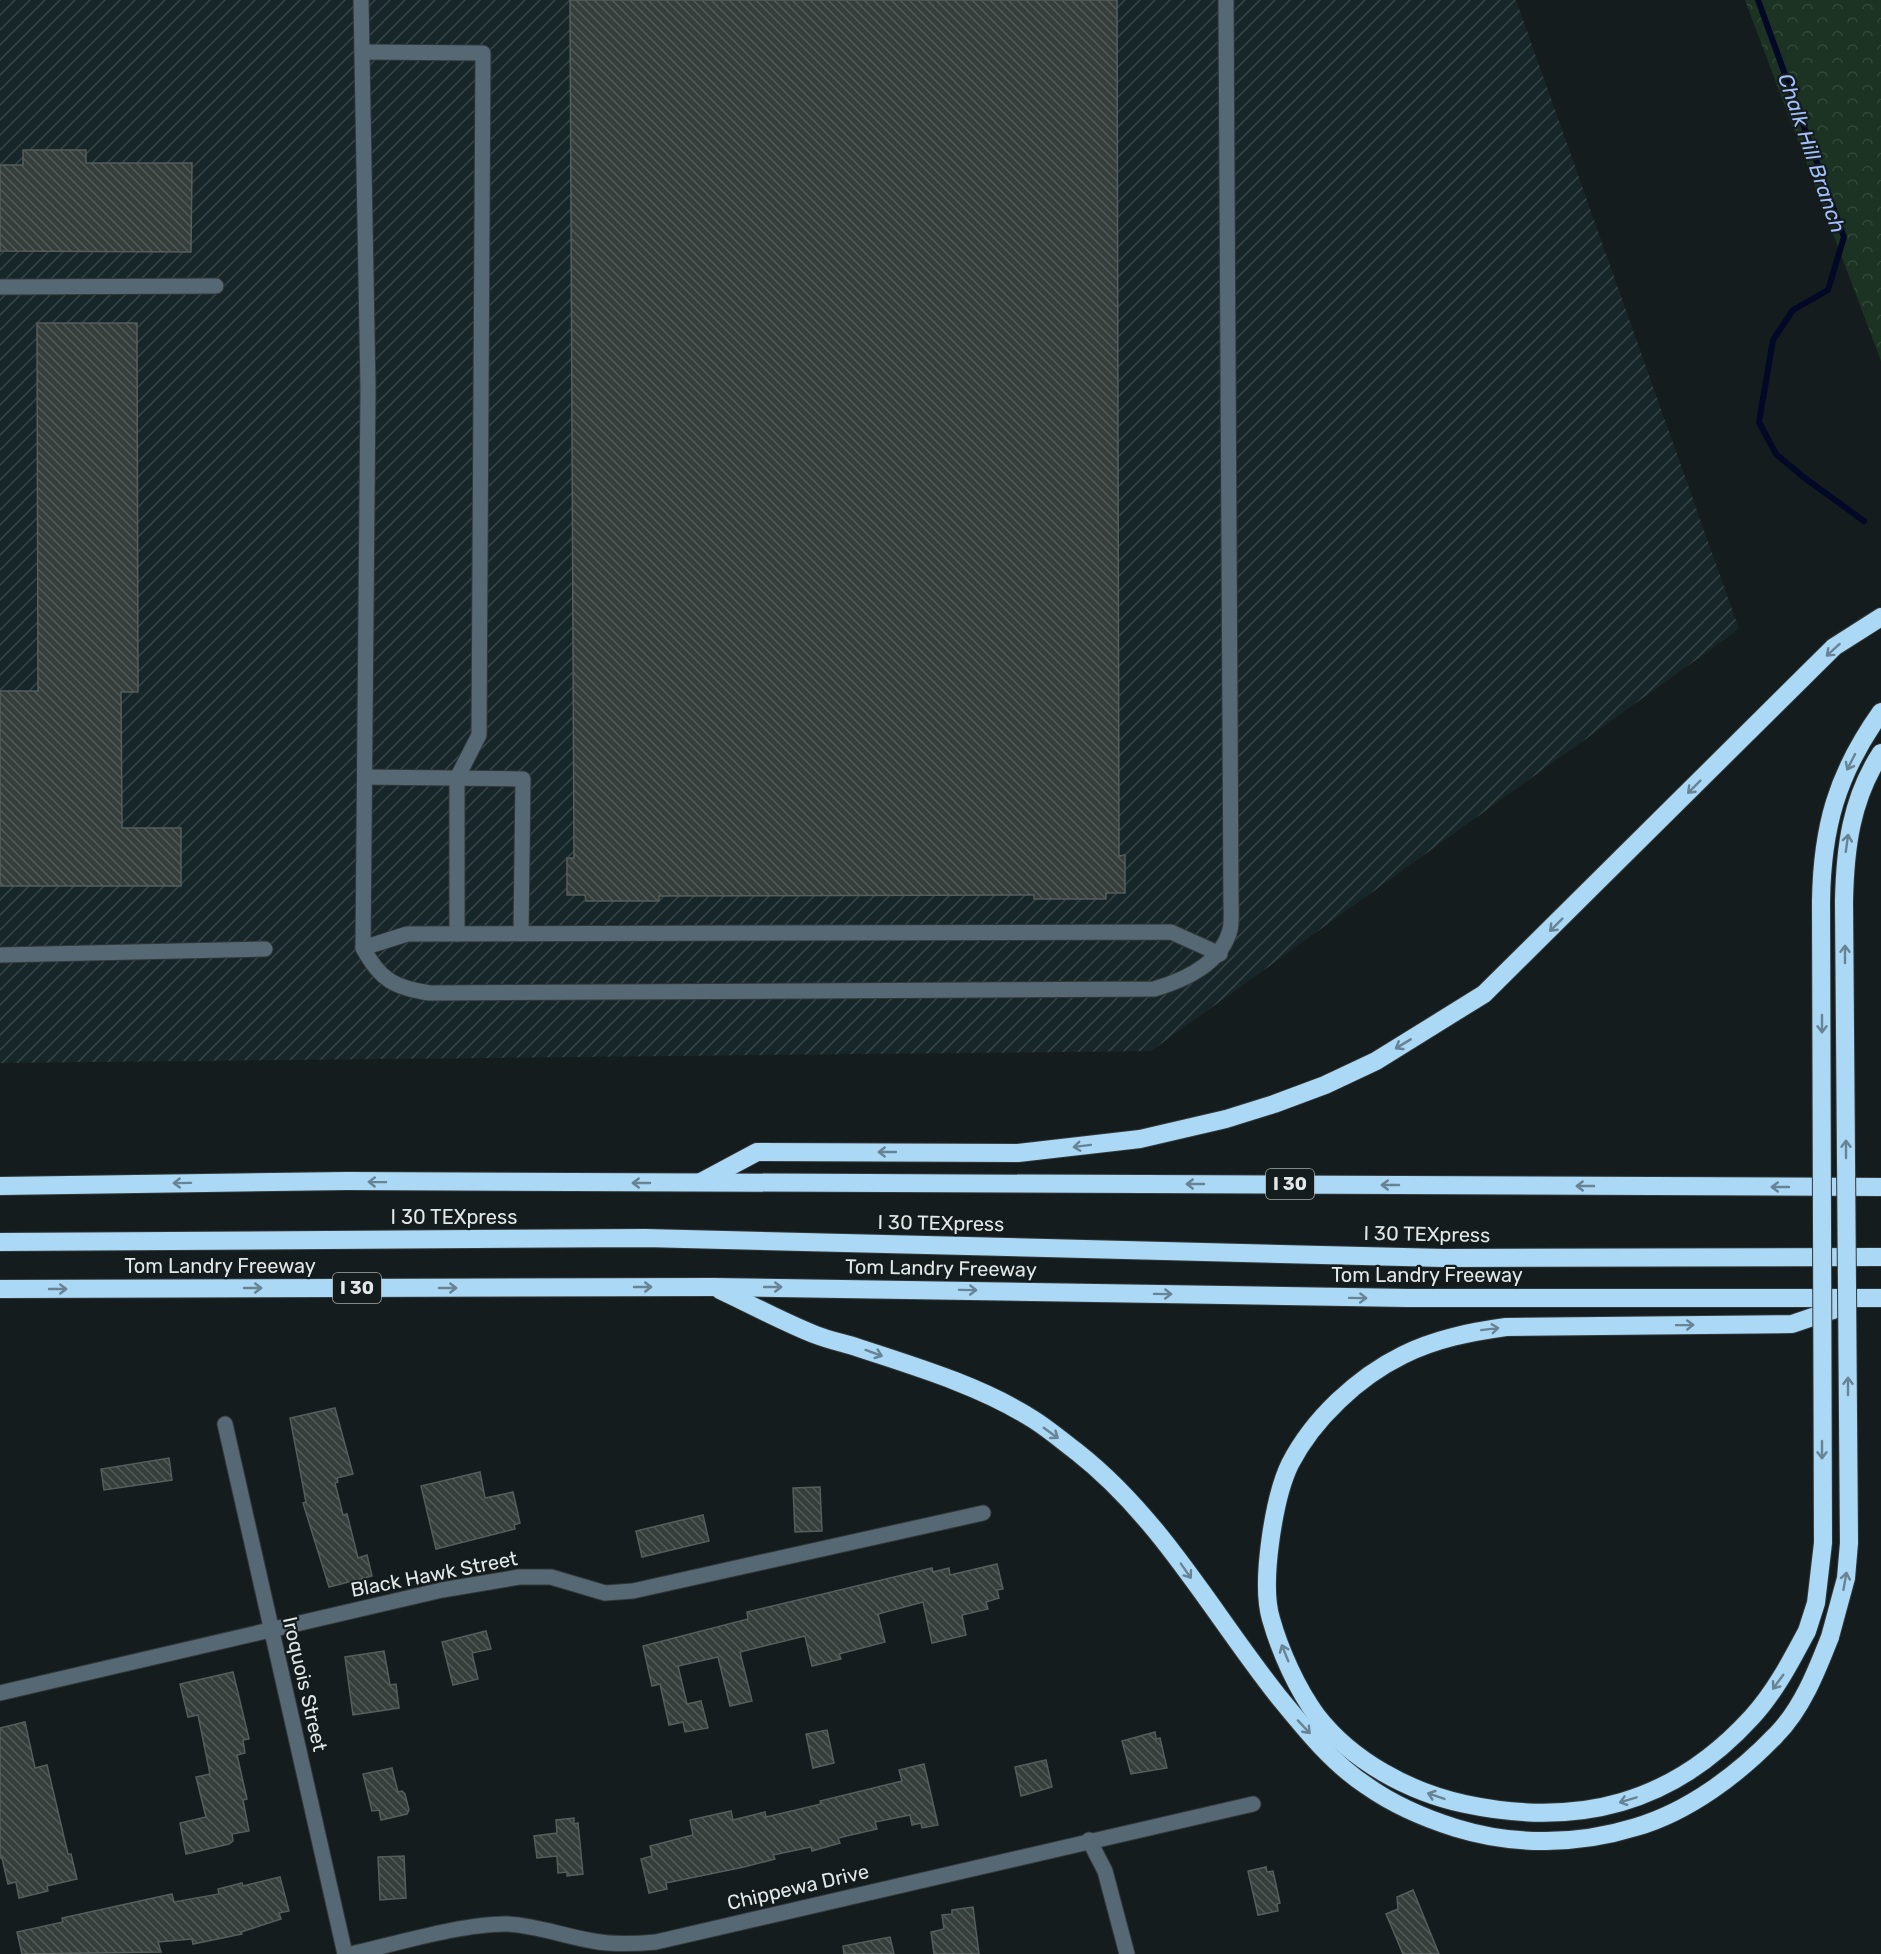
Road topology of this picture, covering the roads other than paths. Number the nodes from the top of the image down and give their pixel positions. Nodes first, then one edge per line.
1 (361, 0) edge
2 (1226, 0) edge
3 (362, 52) junction
4 (216, 286) dead end
5 (0, 287) edge
6 (1881, 617) edge
7 (1881, 712) edge
8 (1881, 753) edge
9 (365, 777) junction
10 (457, 778) junction
11 (521, 933) junction
12 (457, 934) junction
13 (363, 948) junction
14 (266, 949) dead end
15 (1220, 954) junction
16 (0, 955) edge
17 (700, 1183) junction
18 (0, 1186) edge
19 (1881, 1187) edge
20 (0, 1242) edge
21 (1881, 1257) edge
22 (714, 1287) junction
23 (0, 1289) edge
24 (1875, 1298) edge
25 (1847, 1305) junction
26 (225, 1424) dead end
27 (983, 1513) dead end
28 (271, 1629) junction
29 (0, 1693) edge
30 (1253, 1804) dead end
31 (1089, 1840) junction
32 (345, 1954) edge
33 (351, 1954) edge
34 (1127, 1954) edge

1 - 3 street
2 - 15 street
3 - 9 street
3 - 10 street
4 - 5 street
6 -> 17 highway
7 -> 25 highway, bridge
25 -> 8 highway, bridge
9 - 10 street
9 - 13 street
10 - 11 street
10 - 12 street
11 - 12 street
11 - 15 street
12 - 13 street
13 - 15 street
14 - 16 street
17 -> 18 highway, I 30
19 -> 17 highway, I 30
20 - 21 highway, I 30 TEXpress
23 -> 22 highway, Tom Landry Freeway / I 30
22 -> 24 highway, Tom Landry Freeway / I 30
22 -> 25 highway, bridge
24 - 25 highway
26 - 28 street, Iroquois Street
27 - 28 street, Black Hawk Street
28 - 29 street, Black Hawk Street
28 - 32 street, Iroquois Street
30 - 31 street, Chippewa Drive
31 - 33 street, Chippewa Drive
31 - 34 street

